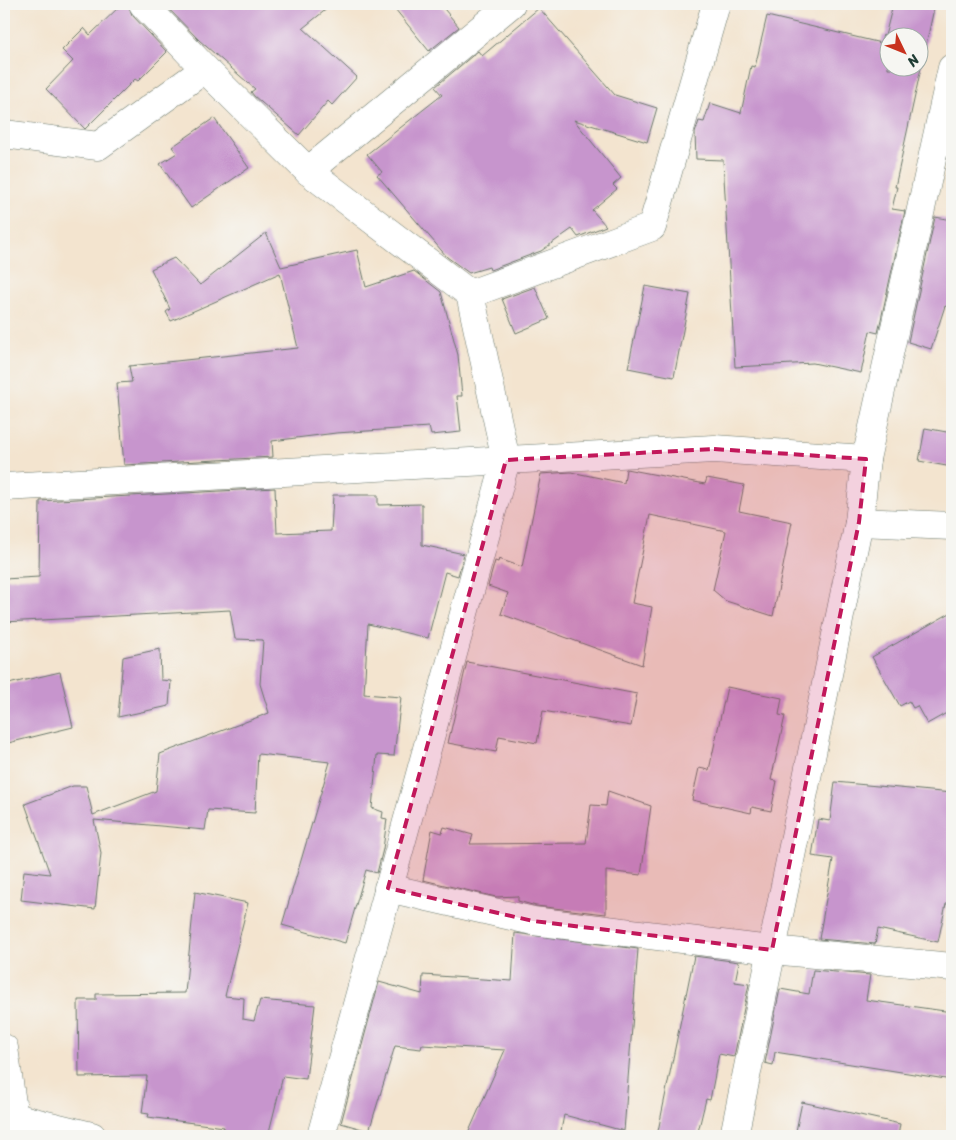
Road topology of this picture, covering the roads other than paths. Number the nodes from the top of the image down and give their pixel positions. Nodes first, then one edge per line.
1 (143, 4) edge
2 (511, 4) edge
3 (716, 4) edge
4 (952, 68) edge
5 (205, 69) junction
6 (4, 134) edge
7 (308, 171) junction
8 (470, 294) junction
9 (866, 459) junction
10 (506, 460) junction
11 (4, 487) edge
12 (858, 522) junction
13 (952, 526) edge
14 (388, 888) junction
15 (772, 950) junction
16 (952, 967) edge
17 (4, 1048) edge
18 (10, 1126) edge
19 (92, 1136) edge
20 (320, 1136) edge
21 (734, 1136) edge

1 - 5 street
2 - 7 street
3 - 8 street
4 - 9 street
5 - 6 street
5 - 7 street
7 - 8 street
8 - 10 street
9 - 10 street
9 - 12 street
10 - 11 street
10 - 14 street
12 - 13 street
12 - 15 street
14 - 15 street
14 - 20 street
15 - 16 street
15 - 21 street
17 - 18 street
18 - 19 street

